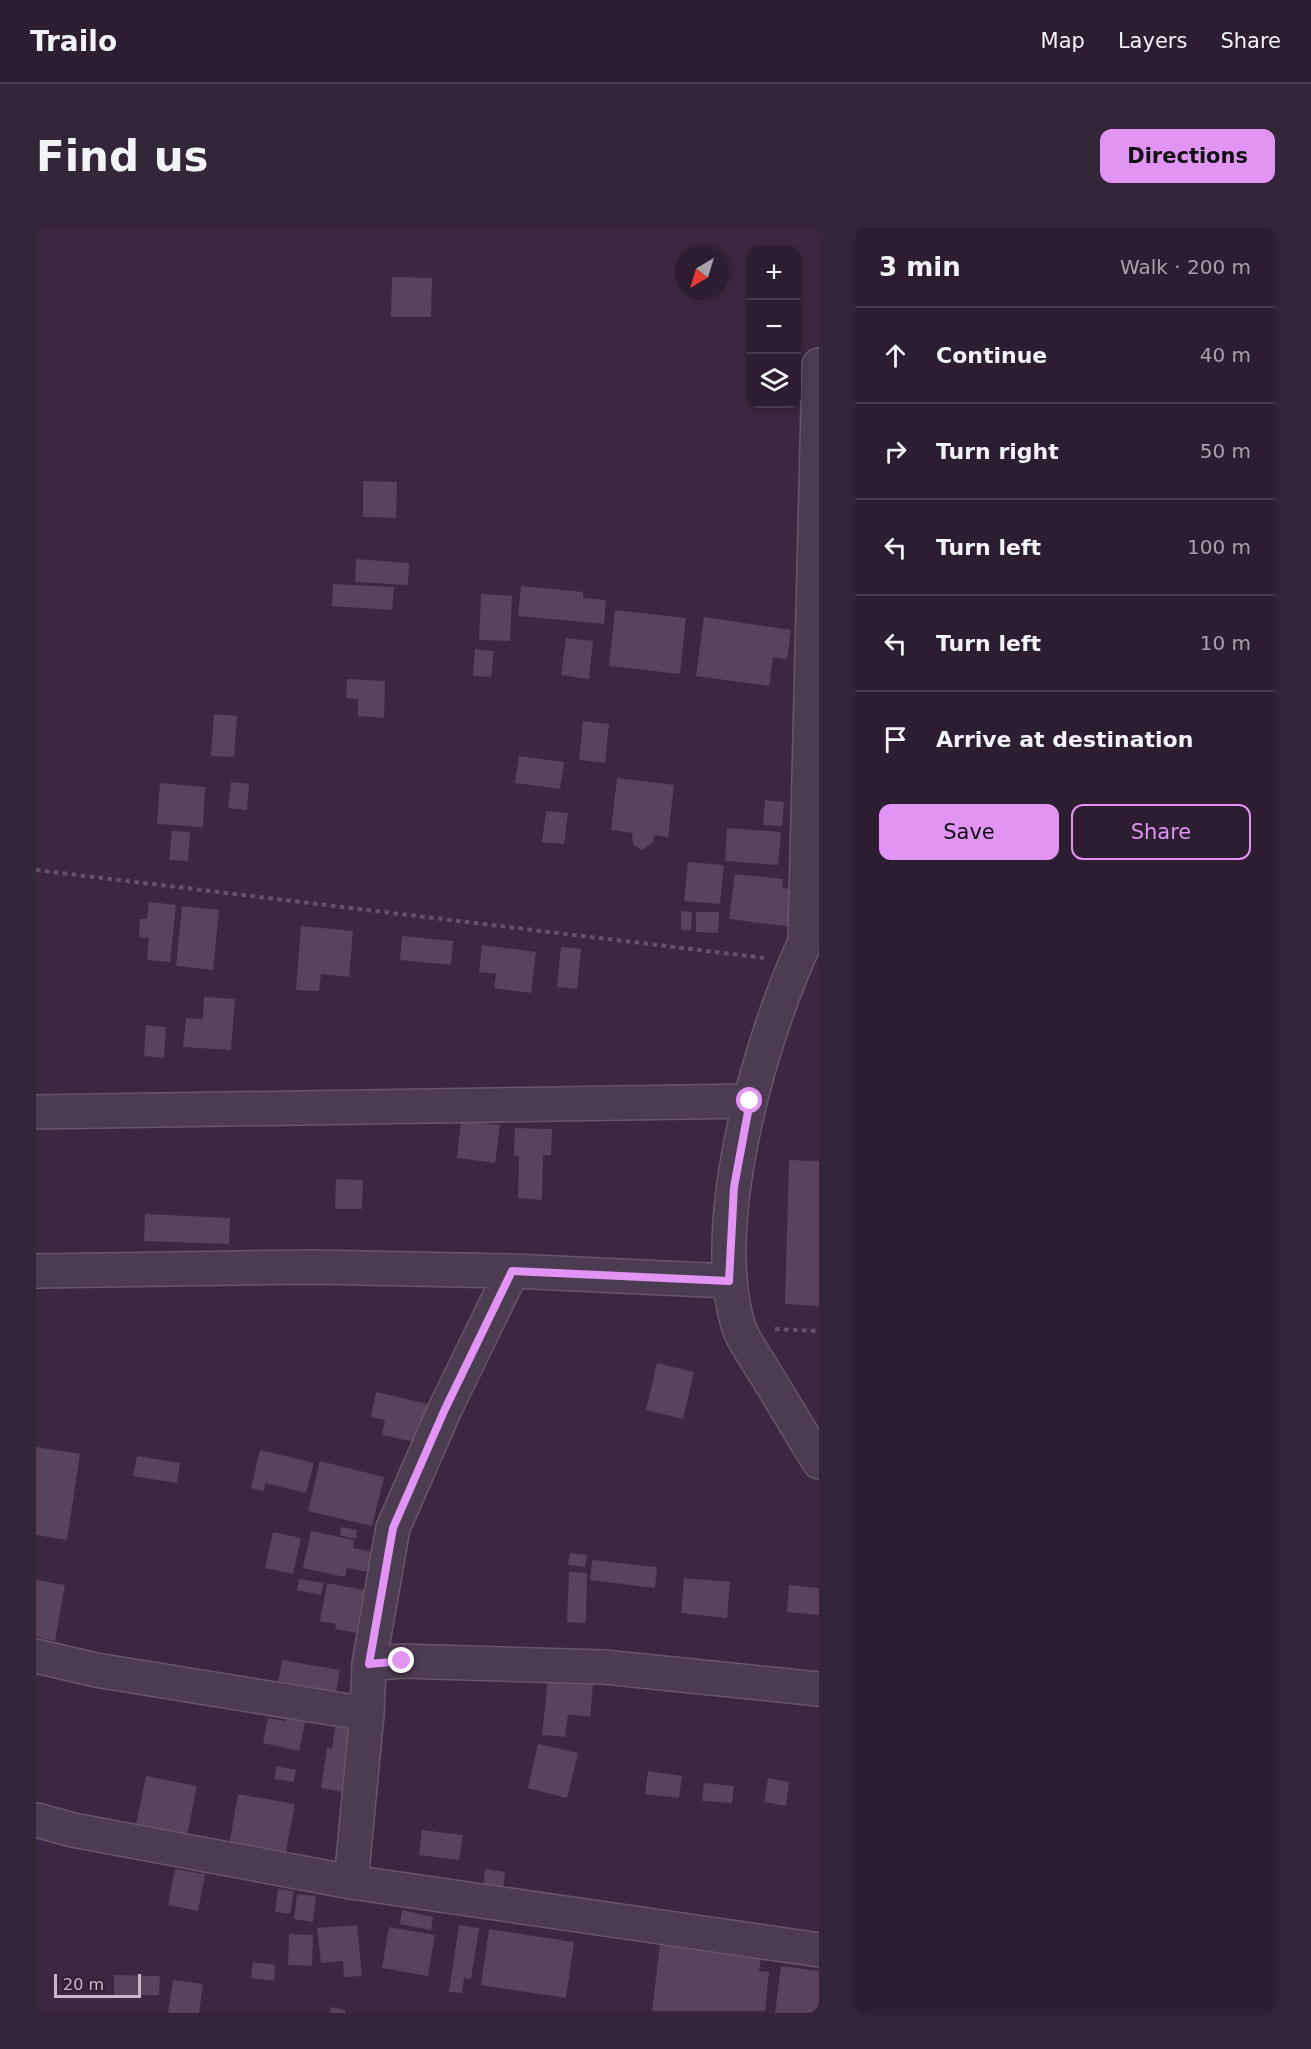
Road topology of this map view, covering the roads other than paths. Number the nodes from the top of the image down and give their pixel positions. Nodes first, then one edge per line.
1 (819, 365) edge
2 (750, 1101) junction
3 (36, 1112) edge
4 (36, 1271) edge
5 (512, 1271) junction
6 (729, 1281) junction
7 (819, 1462) edge
8 (36, 1656) edge
9 (369, 1664) junction
10 (819, 1689) edge
11 (367, 1714) junction
12 (36, 1820) edge
13 (351, 1882) junction
14 (819, 1950) edge

1 - 2 street
2 - 3 street
2 - 6 street
4 - 5 street
5 - 6 street
5 - 9 street
6 - 7 street
8 - 11 street
9 - 10 street
9 - 11 street
11 - 13 street
12 - 13 street
13 - 14 street

